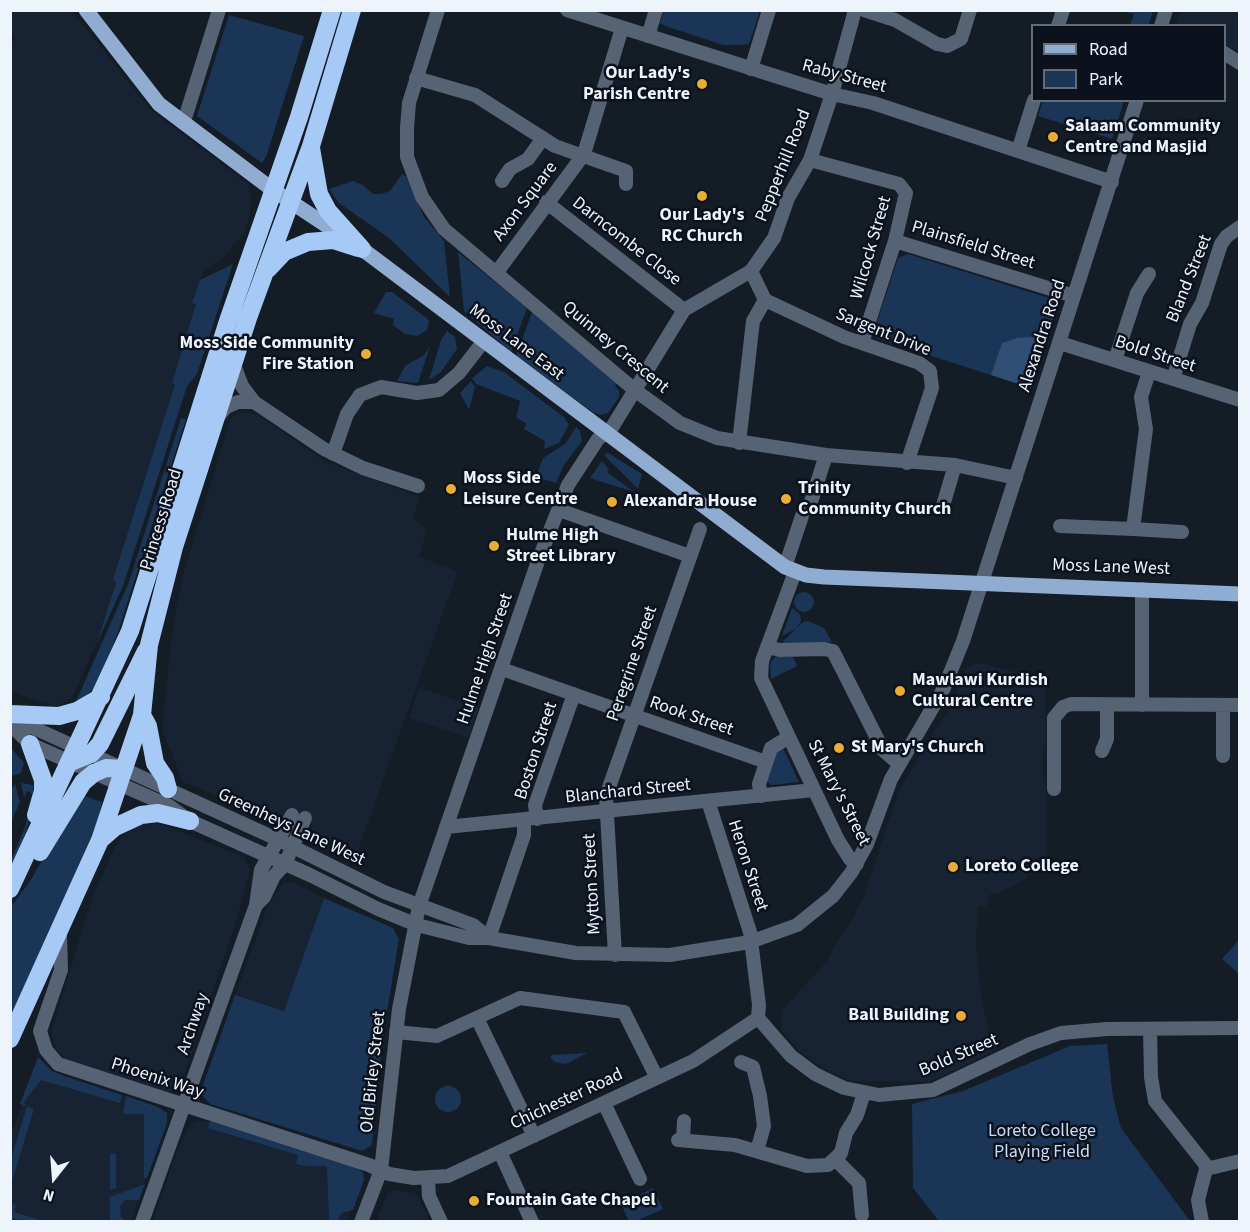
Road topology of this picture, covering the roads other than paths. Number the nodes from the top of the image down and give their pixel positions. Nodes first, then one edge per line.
1 (86, 10) edge
2 (219, 10) edge
3 (332, 10) edge
4 (352, 10) edge
5 (438, 10) edge
6 (567, 10) edge
7 (656, 10) edge
8 (770, 10) edge
9 (855, 10) edge
10 (864, 10) edge
11 (970, 10) edge
12 (622, 28) junction
13 (648, 36) junction
14 (1226, 54) edge
15 (1239, 63) edge
16 (751, 69) junction
17 (416, 78) junction
18 (832, 94) junction
19 (1033, 102) edge
20 (1136, 102) edge
21 (181, 121) junction
22 (543, 138) junction
23 (311, 146) junction
24 (1018, 151) junction
25 (585, 154) junction
26 (810, 160) junction
27 (502, 181) dead end
28 (1112, 182) junction
29 (626, 184) dead end
30 (273, 190) junction
31 (292, 201) junction
32 (546, 202) junction
33 (1237, 228) edge
34 (895, 241) junction
35 (362, 249) junction
36 (751, 271) junction
37 (497, 272) junction
38 (264, 273) junction
39 (1149, 274) dead end
40 (1074, 296) junction
41 (765, 300) junction
42 (684, 310) junction
43 (483, 342) junction
44 (862, 343) junction
45 (1060, 343) junction
46 (1115, 360) junction
47 (234, 365) junction
48 (1149, 372) junction
49 (1173, 379) junction
50 (636, 391) junction
51 (1239, 400) edge
52 (254, 402) junction
53 (215, 420) junction
54 (605, 434) junction
55 (739, 443) junction
56 (333, 454) junction
57 (826, 455) junction
58 (907, 463) junction
59 (955, 465) junction
60 (1016, 478) junction
61 (418, 486) dead end
62 (942, 509) dead end
63 (559, 510) junction
64 (1060, 526) dead end
65 (700, 529) dead end
66 (1132, 529) junction
67 (1182, 532) dead end
68 (690, 556) junction
69 (790, 570) junction
70 (981, 583) junction
71 (1142, 589) junction
72 (1239, 594) edge
73 (149, 645) junction
74 (767, 647) junction
75 (502, 669) junction
76 (574, 694) junction
77 (101, 697) junction
78 (1107, 705) junction
79 (1143, 705) junction
80 (1223, 705) junction
81 (1239, 705) edge
82 (142, 715) junction
83 (10, 716) edge
84 (634, 716) junction
85 (10, 724) edge
86 (789, 737) junction
87 (30, 744) junction
88 (1102, 751) dead end
89 (80, 755) junction
90 (1223, 756) dead end
91 (766, 762) junction
92 (899, 764) junction
93 (94, 772) junction
94 (121, 776) junction
95 (168, 789) junction
96 (1054, 789) dead end
97 (814, 790) junction
98 (761, 796) junction
99 (708, 801) junction
100 (606, 812) junction
101 (190, 820) junction
102 (531, 820) junction
103 (446, 827) junction
104 (100, 840) junction
105 (279, 840) junction
106 (294, 847) junction
107 (270, 858) junction
108 (285, 864) junction
109 (857, 864) junction
110 (23, 866) junction
111 (265, 881) junction
112 (10, 889) edge
113 (419, 906) junction
114 (417, 925) junction
115 (60, 931) junction
116 (489, 938) junction
117 (750, 942) junction
118 (615, 955) junction
119 (477, 1018) junction
120 (758, 1018) junction
121 (1239, 1028) edge
122 (1150, 1029) junction
123 (396, 1032) junction
124 (10, 1039) edge
125 (741, 1062) dead end
126 (657, 1078) junction
127 (864, 1093) junction
128 (604, 1103) junction
129 (184, 1107) junction
130 (684, 1121) dead end
131 (534, 1136) junction
132 (684, 1140) junction
133 (757, 1151) junction
134 (500, 1152) junction
135 (690, 1155) dead end
136 (836, 1160) junction
137 (1239, 1161) edge
138 (1206, 1169) junction
139 (381, 1170) junction
140 (428, 1179) junction
141 (640, 1179) dead end
142 (862, 1215) dead end
143 (142, 1221) edge
144 (362, 1221) edge
145 (441, 1221) edge
146 (532, 1221) edge
147 (1202, 1221) edge

1 - 21 main road, Moss Lane East
2 - 21 street
3 - 30 highway, Princess Road
4 - 23 highway, Princess Road
5 - 17 street, Quinney Crescent
6 - 12 street, Raby Street
7 - 13 street
8 - 16 street
9 - 18 street, Pepperhill Road
10 - 11 street
12 - 13 street, Raby Street
12 - 25 street
13 - 16 street, Raby Street
14 - 15 street
16 - 18 street, Raby Street
17 - 22 street
17 - 37 street, Quinney Crescent
18 - 24 street, Raby Street
18 - 26 street, Pepperhill Road
19 - 24 street
20 - 28 street, Alexandra Road
21 - 30 main road, Moss Lane East
22 - 25 street
22 - 27 street
23 - 31 highway, Princess Road
23 - 35 highway
24 - 28 street, Raby Street
25 - 29 street
25 - 32 street, Axon Square
26 - 34 street, Wilcock Street
26 - 36 street, Pepperhill Road
28 - 40 street, Alexandra Road
30 - 31 main road, Moss Lane East
30 - 77 highway, Princess Road
31 - 35 main road, Moss Lane East
31 - 38 highway, Princess Road
32 - 37 street, Axon Square
32 - 42 street, Darncombe Close
33 - 49 street, Bland Street
34 - 40 street, Plainsfield Street
34 - 44 street, Wilcock Street
35 - 38 highway
35 - 43 main road, Moss Lane East
36 - 41 street
36 - 42 street, Pepperhill Road
37 - 50 street, Quinney Crescent
38 - 47 highway, Princess Road
39 - 46 street
40 - 45 street, Alexandra Road
41 - 44 street, Sargent Drive
41 - 55 street
42 - 50 street, Pepperhill Road
43 - 54 main road, Moss Lane East
43 - 56 street
44 - 58 street, Sargent Drive
45 - 46 street, Bold Street
45 - 60 street, Alexandra Road
46 - 48 street, Bold Street
47 - 52 street
47 - 53 highway, Princess Road
48 - 49 street, Bold Street
48 - 66 street
49 - 51 street, Bold Street
50 - 54 street, Pepperhill Road
50 - 55 street, Quinney Crescent
52 - 53 street
52 - 56 street
53 - 73 highway, Princess Road
54 - 63 street, Hulme High Street
54 - 69 main road, Moss Lane East
55 - 57 street, Quinney Crescent
56 - 61 street
57 - 58 street, Quinney Crescent
57 - 69 street, St Mary's Street
58 - 59 street, Quinney Crescent
59 - 60 street, Quinney Crescent
59 - 62 street
60 - 70 street, Alexandra Road
63 - 68 street
63 - 75 street, Hulme High Street
64 - 66 street
65 - 68 street, Peregrine Street
66 - 67 street
68 - 84 street, Peregrine Street
69 - 70 main road, Moss Lane East
69 - 74 street, St Mary's Street
70 - 71 main road, Moss Lane West
70 - 92 street, Alexandra Road
71 - 72 main road, Moss Lane West
71 - 79 street
73 - 82 highway, Princess Road
73 - 89 highway
74 - 86 street, St Mary's Street
74 - 92 street
75 - 76 street, Rook Street
75 - 103 street, Hulme High Street
76 - 84 street, Rook Street
76 - 102 street, Boston Street
77 - 83 highway
77 - 89 highway, Princess Road
78 - 79 street
78 - 88 street
78 - 96 street
79 - 80 street
80 - 81 street
80 - 90 street
82 - 94 highway, Princess Road
82 - 95 highway
83 - 89 street
84 - 91 street, Rook Street
84 - 100 street, Peregrine Street
85 - 87 street
86 - 91 street, St Mary's Street
86 - 97 street, St Mary's Street
87 - 89 street
87 - 110 highway
89 - 93 street
89 - 94 street, Greenheys Lane West
89 - 110 highway, Princess Road
91 - 98 street, St Mary's Street
92 - 109 street, Greenheys Lane West
93 - 94 highway
93 - 112 highway
94 - 95 street, Greenheys Lane West
94 - 101 street, Greenheys Lane West
94 - 104 highway, Princess Road
95 - 105 street, Greenheys Lane West
97 - 98 street, Blanchard Street
97 - 109 street, St Mary's Street
98 - 99 street, Blanchard Street
99 - 100 street, Blanchard Street
99 - 117 street, Heron Street
100 - 102 street, Blanchard Street
100 - 118 street, Mytton Street
101 - 104 highway
101 - 107 street, Greenheys Lane West
102 - 103 street, Blanchard Street
102 - 116 street, Boston Street
103 - 113 street, Hulme High Street
104 - 115 highway, Princess Road
105 - 106 street, Greenheys Lane West
105 - 106 street
105 - 107 street
106 - 108 street
106 - 113 street, Greenheys Lane West
107 - 108 street, Greenheys Lane West
107 - 111 street
108 - 111 street
108 - 114 street, Greenheys Lane West
109 - 117 street, Greenheys Lane West
110 - 112 highway, Princess Road
111 - 129 street, Archway
113 - 114 street, Old Birley Street
113 - 116 street, Greenheys Lane West
114 - 116 street, Greenheys Lane West
114 - 123 street, Old Birley Street
115 - 124 highway, Princess Road
115 - 129 street, Phoenix Way
116 - 118 street, Greenheys Lane West
117 - 118 street, Greenheys Lane West
117 - 120 street
119 - 123 street
119 - 126 street
119 - 131 street
120 - 126 street, Chichester Road
120 - 127 street, Bold Street
121 - 122 street, Bold Street
122 - 127 street, Bold Street
122 - 138 street
123 - 139 street, Old Birley Street
125 - 133 street
126 - 128 street, Chichester Road
127 - 136 street
128 - 131 street, Chichester Road
128 - 141 street
129 - 139 street, Phoenix Way
129 - 143 street, Archway
130 - 132 street
131 - 134 street, Chichester Road
132 - 133 street
132 - 135 street
133 - 136 street
134 - 140 street, Chichester Road
134 - 146 street
136 - 142 street
137 - 138 street
138 - 147 street
139 - 140 street, Chichester Road
139 - 144 street, Old Birley Street
140 - 145 street

